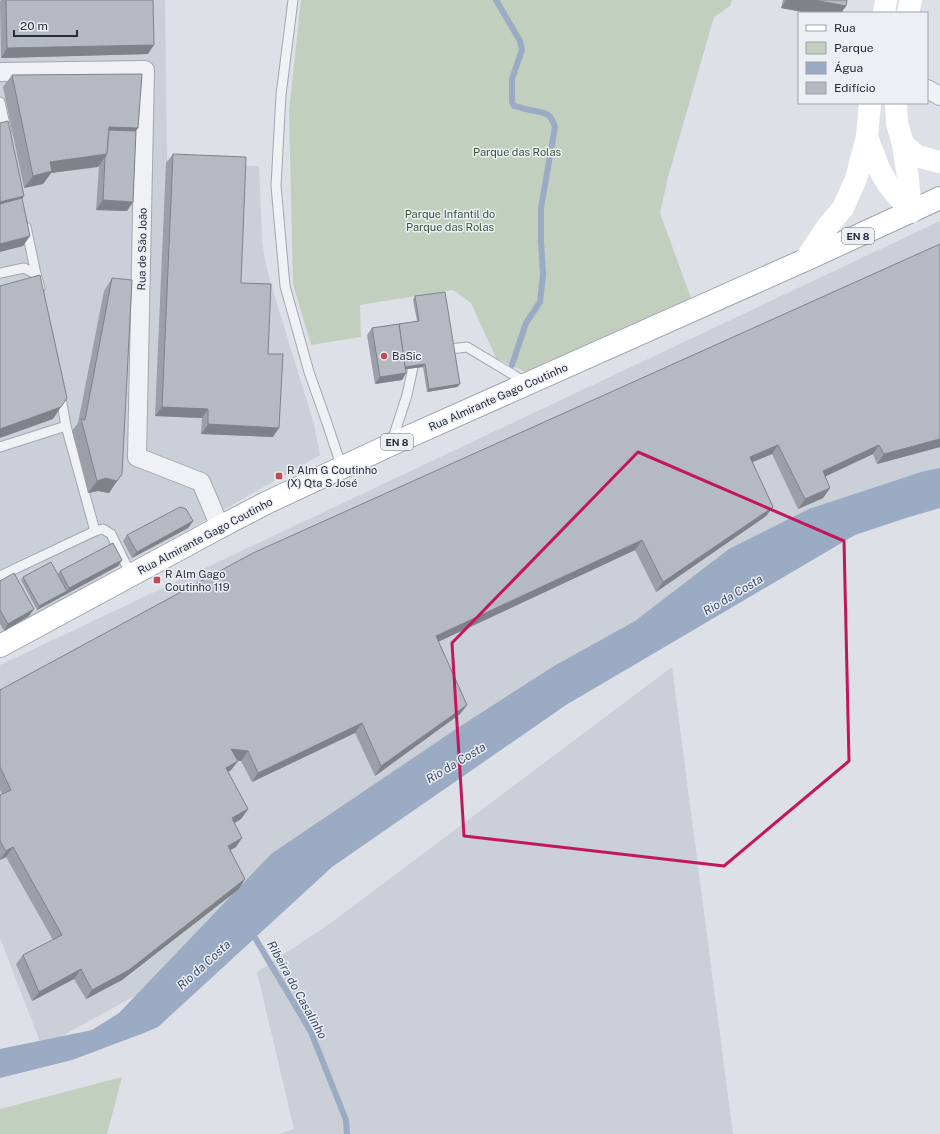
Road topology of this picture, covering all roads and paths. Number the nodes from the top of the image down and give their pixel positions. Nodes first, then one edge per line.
1 (293, 0) edge
2 (886, 0) edge
3 (911, 0) edge
4 (884, 12) edge
5 (908, 12) edge
6 (0, 72) edge
7 (928, 90) edge
8 (940, 96) edge
9 (0, 102) edge
10 (870, 104) edge
11 (896, 104) edge
12 (867, 138) junction
13 (8, 141) edge
14 (903, 144) junction
15 (940, 162) edge
16 (940, 198) edge
17 (911, 212) junction
18 (24, 220) edge
19 (805, 260) junction
20 (0, 273) edge
21 (36, 274) junction
22 (42, 296) edge
23 (528, 384) junction
24 (59, 388) edge
25 (66, 426) junction
26 (390, 445) junction
27 (0, 448) edge
28 (342, 468) junction
29 (220, 527) junction
30 (95, 531) junction
31 (131, 575) junction
32 (0, 576) edge
33 (0, 646) edge

1 - 28 lane
2 - 4 main road
3 - 5 main road
6 - 29 street, Rua de São João
7 - 8 street
9 - 13 lane
10 - 12 main road
11 - 14 main road
12 - 17 main road
12 - 19 main road
14 - 15 main road
14 - 17 main road
16 - 17 main road, Rua Almirante Gago Coutinho / EN 8
17 - 19 main road, Rua Almirante Gago Coutinho / EN 8
18 - 21 lane
19 - 23 main road, Rua Almirante Gago Coutinho / EN 8
20 - 21 lane
21 - 22 lane
23 - 26 main road, Rua Almirante Gago Coutinho / EN 8
23 - 26 lane
24 - 25 lane
25 - 27 lane
25 - 30 lane
26 - 28 main road, Rua Almirante Gago Coutinho / EN 8
28 - 29 main road, Rua Almirante Gago Coutinho / EN 8
29 - 31 main road, Rua Almirante Gago Coutinho / EN 8
30 - 31 lane
30 - 32 lane
31 - 33 main road, Rua Almirante Gago Coutinho / EN 8

